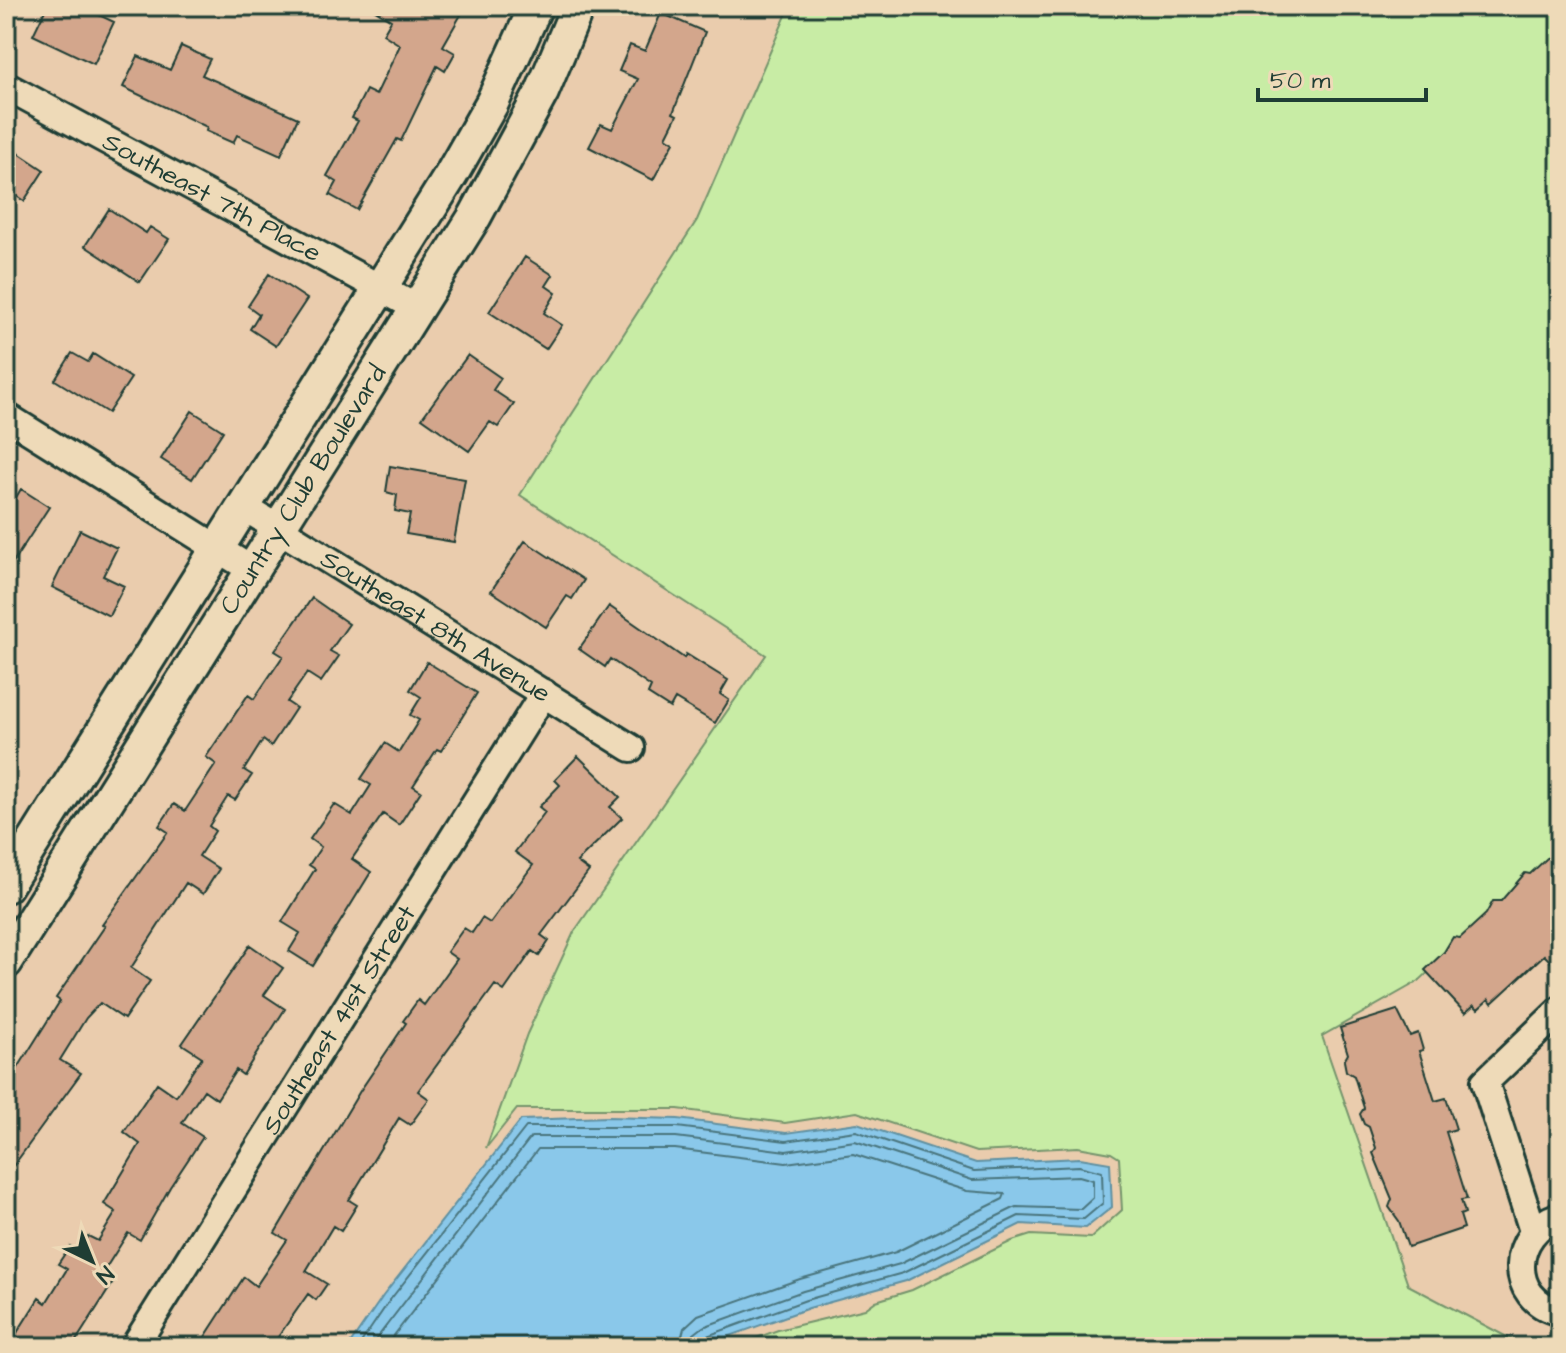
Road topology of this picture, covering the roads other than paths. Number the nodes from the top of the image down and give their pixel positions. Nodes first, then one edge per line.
1 (536, 6) edge
2 (578, 6) edge
3 (6, 86) edge
4 (380, 288) junction
5 (417, 308) junction
6 (6, 416) edge
7 (242, 506) junction
8 (278, 528) junction
9 (216, 547) junction
10 (252, 570) junction
11 (544, 693) junction
12 (631, 748) dead end
13 (8, 878) edge
14 (47, 897) junction
15 (6, 962) edge
16 (1560, 1010) edge
17 (1560, 1216) edge
18 (1533, 1231) junction
19 (1560, 1312) edge
20 (134, 1347) edge

1 - 4 main road, Country Club Boulevard
2 - 5 main road, Country Club Boulevard
3 - 4 street, Southeast 7th Place
4 - 5 street, Southeast 7th Place
4 - 7 main road, Country Club Boulevard
5 - 8 main road, Country Club Boulevard
6 - 9 street
7 - 8 street, Southeast 8th Avenue
7 - 9 main road, Country Club Boulevard
8 - 10 main road, Country Club Boulevard
8 - 11 street, Southeast 8th Avenue
9 - 10 street
9 - 13 main road, Country Club Boulevard
10 - 14 main road, Country Club Boulevard
11 - 12 street, Southeast 8th Avenue
11 - 20 street, Southeast 41st Street
13 - 14 street
14 - 15 main road, Country Club Boulevard
16 - 18 street
17 - 18 street
18 - 19 street

